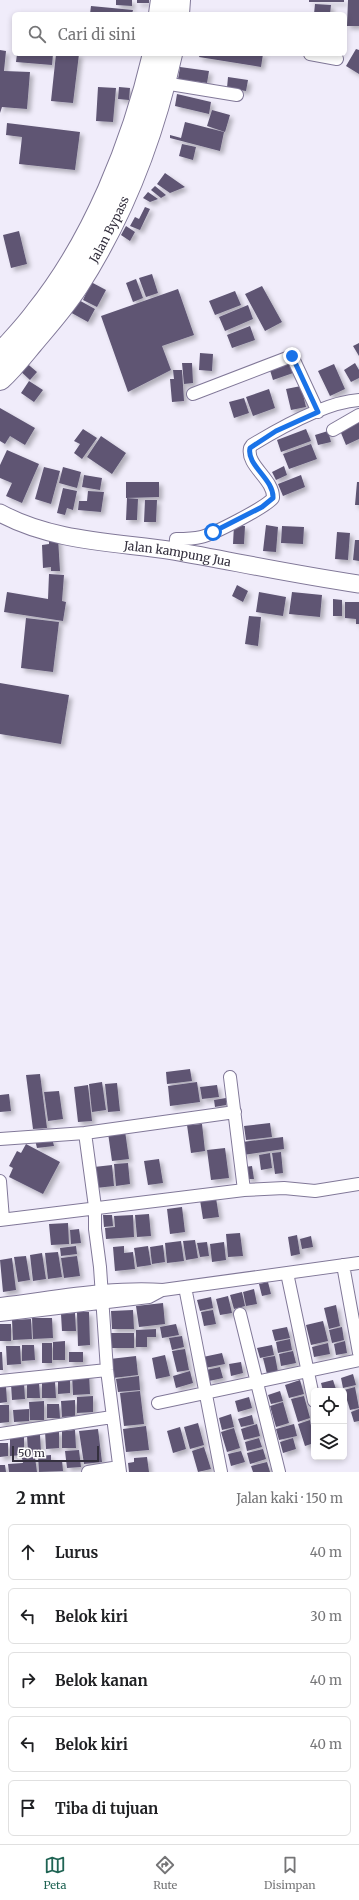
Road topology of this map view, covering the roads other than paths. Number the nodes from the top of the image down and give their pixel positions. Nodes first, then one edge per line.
1 (162, 0) edge
2 (179, 0) edge
3 (160, 12) edge
4 (178, 12) edge
5 (153, 56) edge
6 (171, 56) edge
7 (321, 56) edge
8 (337, 59) dead end
9 (164, 83) junction
10 (237, 95) dead end
11 (114, 199) junction
12 (0, 355) edge
13 (0, 379) edge
14 (193, 394) dead end
15 (359, 400) edge
16 (318, 412) junction
17 (359, 415) edge
18 (333, 430) dead end
19 (0, 513) edge
20 (176, 552) junction
21 (359, 584) edge
22 (230, 1077) dead end
23 (235, 1112) junction
24 (84, 1133) junction
25 (0, 1139) edge
26 (0, 1181) edge
27 (359, 1184) edge
28 (244, 1190) junction
29 (96, 1208) junction
30 (2, 1220) edge
31 (359, 1263) edge
32 (343, 1265) junction
33 (287, 1273) junction
34 (185, 1287) junction
35 (102, 1298) junction
36 (0, 1304) edge
37 (240, 1314) dead end
38 (0, 1315) edge
39 (359, 1353) edge
40 (359, 1360) edge
41 (107, 1370) junction
42 (307, 1372) junction
43 (0, 1381) edge
44 (258, 1383) junction
45 (311, 1389) edge
46 (205, 1394) junction
47 (158, 1403) dead end
48 (112, 1417) junction
49 (0, 1434) edge
50 (120, 1470) edge
51 (88, 1472) edge
52 (221, 1472) edge
53 (279, 1472) edge

1 - 3 highway
2 - 4 highway
5 - 11 highway, Jalan Bypass
6 - 9 highway, Jalan Bypass
7 - 8 street
9 - 10 street
9 - 11 highway, Jalan Bypass
11 - 12 highway, Jalan Bypass
11 - 13 highway, Jalan Bypass
14 - 16 street
15 - 16 street
16 - 20 street
17 - 18 street
19 - 20 street, Jalan kampung Jua
20 - 21 street, Jalan kampung Jua
22 - 23 street
23 - 24 street
23 - 28 street
24 - 25 street
24 - 29 street
26 - 30 street
27 - 28 street
28 - 29 street
29 - 30 street
29 - 35 street
31 - 32 street
32 - 33 street
32 - 39 street
33 - 34 street
33 - 42 street
34 - 35 street
34 - 46 street
35 - 36 street
35 - 38 street
35 - 41 street
37 - 44 street
40 - 42 street
41 - 43 street
41 - 48 street
42 - 44 street
42 - 45 street
44 - 46 street
44 - 53 street
46 - 47 street
46 - 52 street
48 - 49 street
48 - 50 street
50 - 51 street

